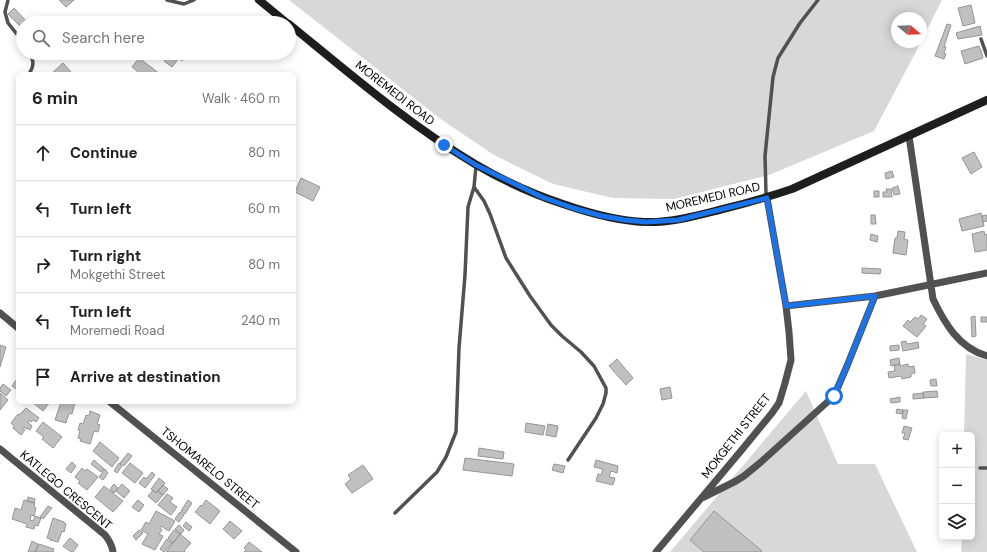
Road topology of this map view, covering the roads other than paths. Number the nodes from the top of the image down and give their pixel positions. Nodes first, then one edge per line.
1 (8, 0) edge
2 (167, 0) edge
3 (194, 0) edge
4 (259, 0) edge
5 (818, 0) edge
6 (278, 16) edge
7 (296, 30) edge
8 (16, 33) edge
9 (981, 39) dead end
10 (987, 56) edge
11 (34, 60) edge
12 (31, 72) edge
13 (987, 100) edge
14 (909, 136) junction
15 (476, 165) junction
16 (474, 188) junction
17 (767, 198) junction
18 (987, 273) edge
19 (930, 284) junction
20 (875, 296) junction
21 (786, 306) junction
22 (0, 313) edge
23 (16, 326) edge
24 (987, 356) edge
25 (112, 404) edge
26 (0, 449) edge
27 (568, 460) dead end
28 (980, 468) dead end
29 (987, 468) edge
30 (702, 498) junction
31 (395, 513) dead end
32 (113, 552) edge
33 (296, 552) edge
34 (656, 552) edge

1 - 8 lane
2 - 3 lane
4 - 6 street, MOREMEDI ROAD
5 - 17 lane
7 - 15 street, MOREMEDI ROAD
9 - 10 lane
11 - 12 lane
13 - 14 street, MOREMEDI ROAD
14 - 17 street, MOREMEDI ROAD
14 - 19 street
15 - 16 lane
15 - 17 street, MOREMEDI ROAD
16 - 27 lane
16 - 31 lane
17 - 21 street, MOKGETHI STREET
18 - 19 street
19 - 20 street
19 - 24 street
20 - 21 street
20 - 30 street
21 - 30 street, MOKGETHI STREET
22 - 23 street
25 - 33 street, TSHOMARELO STREET
26 - 32 street, KATLEGO CRESCENT
28 - 29 lane
30 - 34 street, MOKGETHI STREET

